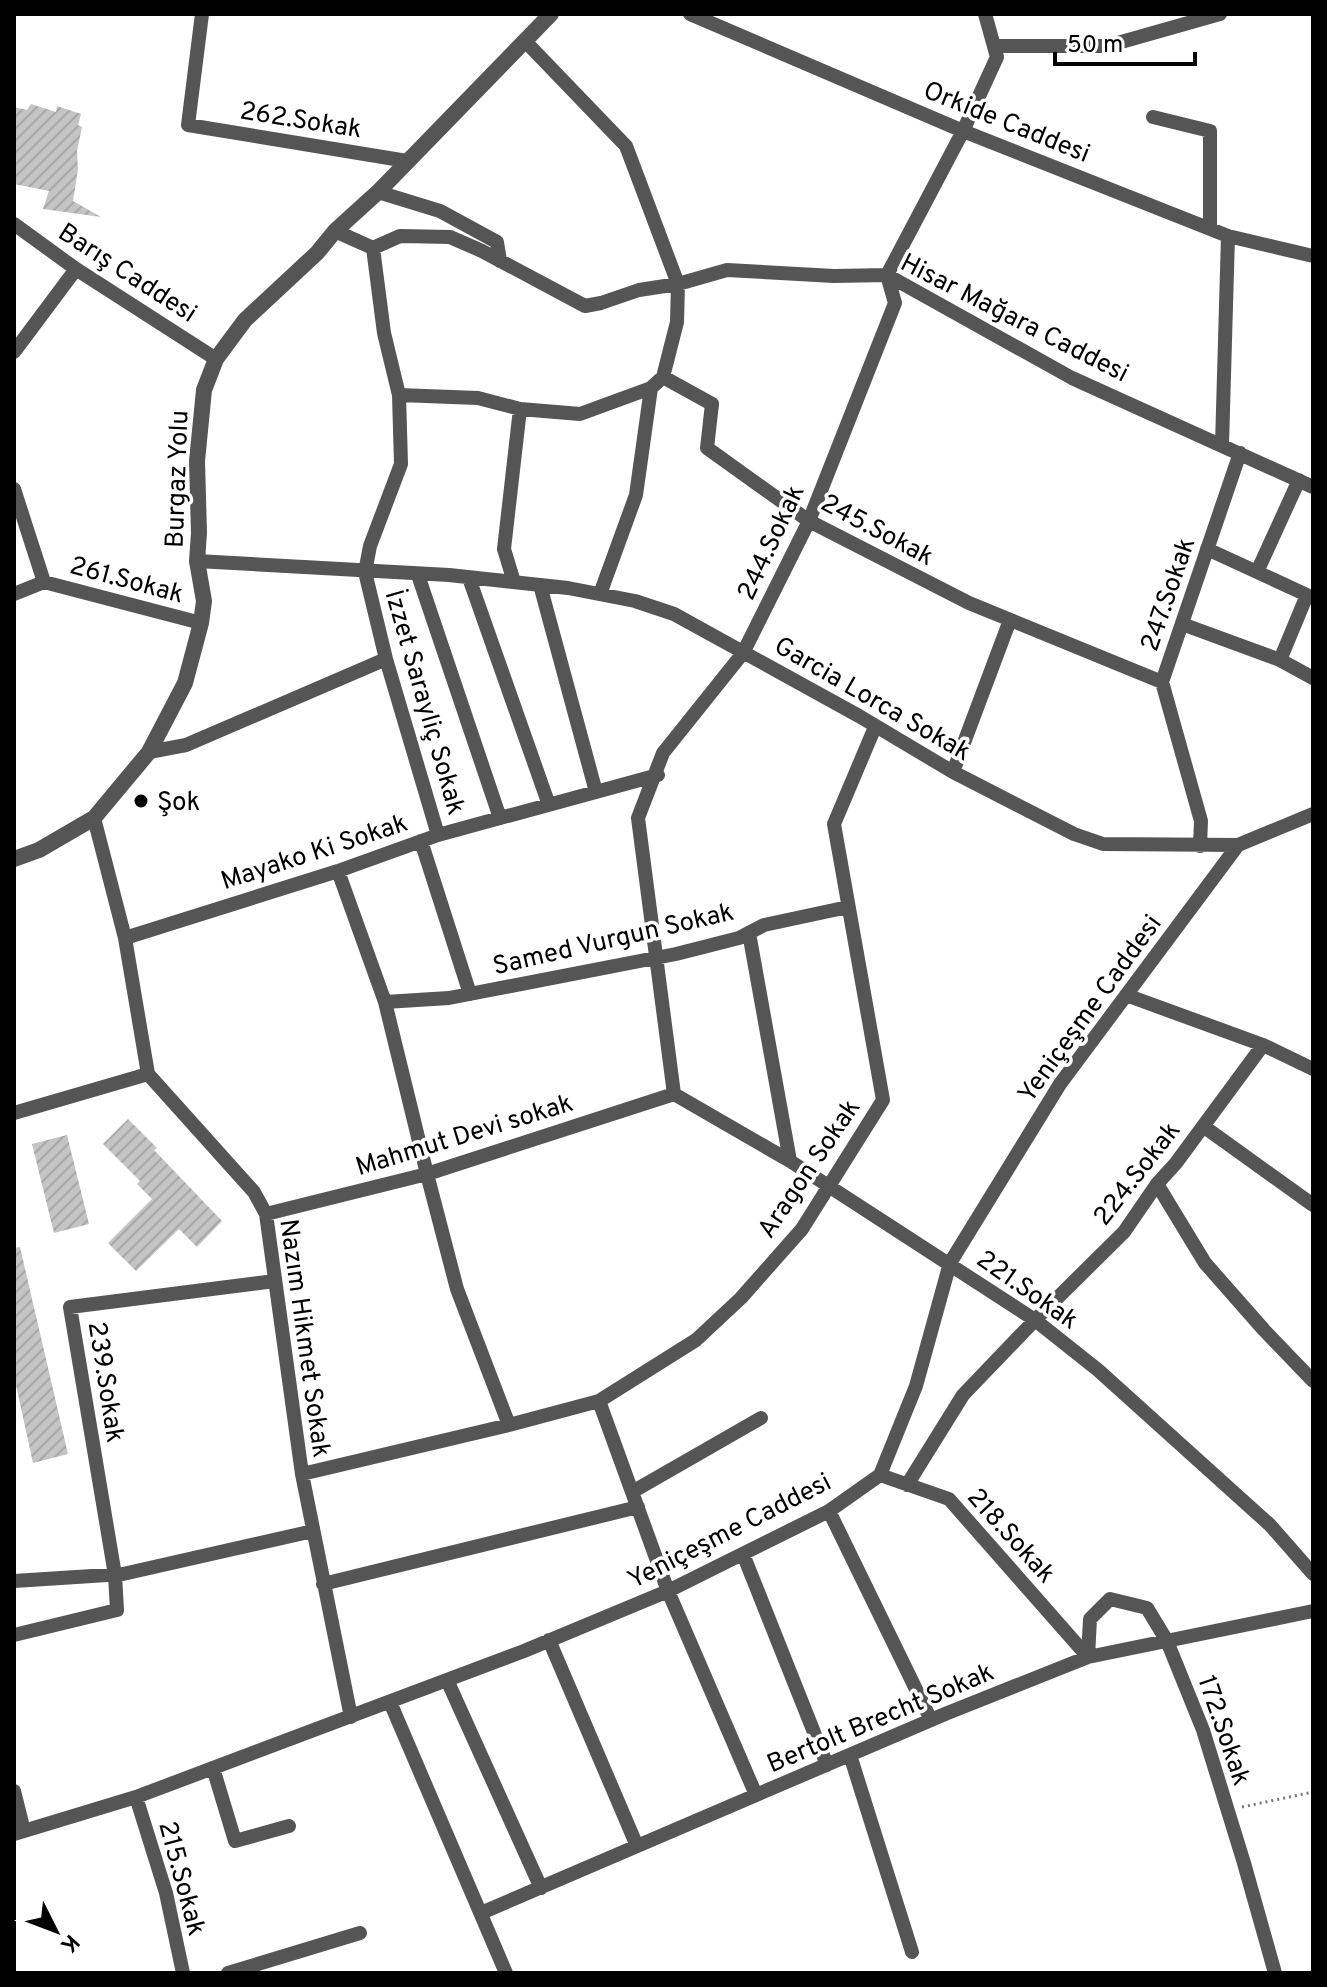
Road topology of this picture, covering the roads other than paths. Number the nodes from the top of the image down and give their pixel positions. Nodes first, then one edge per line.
1 (202, 14) edge
2 (551, 14) edge
3 (690, 14) edge
4 (985, 14) edge
5 (1220, 14) edge
6 (525, 41) junction
7 (994, 46) junction
8 (1153, 117) dead end
9 (963, 131) junction
10 (407, 161) junction
11 (378, 192) junction
12 (14, 224) edge
13 (1210, 228) junction
14 (335, 231) junction
15 (1228, 236) junction
16 (373, 248) junction
17 (1313, 256) edge
18 (500, 261) junction
19 (76, 269) junction
20 (887, 275) junction
21 (678, 284) junction
22 (14, 352) edge
23 (216, 359) junction
24 (663, 377) junction
25 (651, 388) junction
26 (399, 395) junction
27 (520, 409) junction
28 (1222, 445) junction
29 (1240, 453) junction
30 (1306, 483) edge
31 (14, 489) edge
32 (809, 521) junction
33 (1207, 549) junction
34 (197, 561) junction
35 (365, 572) junction
36 (1257, 572) junction
37 (418, 575) junction
38 (469, 578) junction
39 (44, 582) junction
40 (514, 582) junction
41 (540, 585) junction
42 (14, 594) edge
43 (600, 594) junction
44 (1010, 620) junction
45 (201, 623) junction
46 (1182, 624) junction
47 (743, 653) junction
48 (386, 659) junction
49 (1280, 660) junction
50 (1313, 678) edge
51 (1162, 682) junction
52 (875, 727) junction
53 (149, 752) junction
54 (953, 772) junction
55 (656, 775) junction
56 (596, 792) junction
57 (549, 805) junction
58 (1313, 814) edge
59 (94, 818) junction
60 (500, 818) junction
61 (438, 835) junction
62 (421, 841) junction
63 (1238, 845) junction
64 (1200, 846) junction
65 (14, 859) edge
66 (338, 871) junction
67 (848, 907) junction
68 (749, 933) junction
69 (125, 938) junction
70 (656, 957) junction
71 (470, 994) junction
72 (1126, 995) junction
73 (385, 1002) junction
74 (1263, 1045) junction
75 (1313, 1069) edge
76 (148, 1074) junction
77 (674, 1094) junction
78 (14, 1113) edge
79 (1203, 1126) junction
80 (790, 1161) junction
81 (427, 1174) junction
82 (1157, 1184) junction
83 (829, 1187) junction
84 (1313, 1205) edge
85 (266, 1214) junction
86 (950, 1263) junction
87 (275, 1281) junction
88 (1035, 1320) junction
89 (1313, 1381) edge
90 (599, 1401) junction
91 (761, 1418) dead end
92 (509, 1425) junction
93 (302, 1474) junction
94 (880, 1475) junction
95 (907, 1485) junction
96 (632, 1492) junction
97 (638, 1507) junction
98 (829, 1511) junction
99 (313, 1531) junction
100 (743, 1554) junction
101 (1313, 1574) edge
102 (115, 1575) junction
103 (14, 1581) edge
104 (323, 1584) junction
105 (668, 1591) junction
106 (1313, 1611) edge
107 (14, 1635) edge
108 (549, 1640) junction
109 (1167, 1641) junction
110 (1088, 1657) junction
111 (447, 1680) junction
112 (390, 1702) junction
113 (351, 1717) junction
114 (931, 1720) junction
115 (850, 1755) junction
116 (827, 1765) junction
117 (213, 1768) junction
118 (14, 1791) edge
119 (756, 1795) junction
120 (136, 1797) junction
121 (289, 1826) dead end
122 (19, 1832) edge
123 (637, 1846) junction
124 (541, 1888) junction
125 (481, 1913) junction
126 (360, 1933) dead end
127 (912, 1952) dead end
128 (183, 1973) edge
129 (228, 1973) edge
130 (506, 1973) edge
131 (1275, 1973) edge

1 - 10 street, 262.Sokak
2 - 6 street, Burgaz Yolu
3 - 9 street, Orkide Caddesi
4 - 7 street
5 - 7 street
6 - 10 street, Burgaz Yolu
6 - 21 street
7 - 9 street
8 - 13 street
9 - 13 street, Orkide Caddesi
9 - 20 street
10 - 11 street, Burgaz Yolu
11 - 14 street, Burgaz Yolu
11 - 18 street, Hisar Mağara Caddesi
12 - 19 street, Barış Caddesi
13 - 15 street, Orkide Caddesi
14 - 16 street
14 - 23 street, Burgaz Yolu
15 - 17 street, Orkide Caddesi
15 - 28 street
16 - 18 street, Hisar Mağara Caddesi
16 - 26 street, İzzet Sarayliç Sokak
18 - 21 street, Hisar Mağara Caddesi
19 - 22 street
19 - 23 street, Barış Caddesi
20 - 21 street, Hisar Mağara Caddesi
20 - 28 street, Hisar Mağara Caddesi
20 - 32 street, 244.Sokak
21 - 24 street
23 - 34 street, Burgaz Yolu
24 - 25 street
24 - 32 street, 245.Sokak
25 - 27 street
25 - 43 street
26 - 27 street
26 - 35 street, İzzet Sarayliç Sokak
27 - 40 street
28 - 29 street, Hisar Mağara Caddesi
29 - 30 street, Hisar Mağara Caddesi
29 - 33 street, 247.Sokak
30 - 36 street
31 - 39 street, 261.Sokak
32 - 44 street, 245.Sokak
32 - 47 street, 244.Sokak
33 - 36 street
33 - 46 street, 247.Sokak
34 - 35 street, Garcia Lorca Sokak
34 - 45 street, Burgaz Yolu
35 - 37 street, Garcia Lorca Sokak
35 - 48 street, İzzet Sarayliç Sokak
36 - 49 street
37 - 38 street, Garcia Lorca Sokak
37 - 60 street
38 - 40 street, Garcia Lorca Sokak
38 - 57 street
39 - 42 street
39 - 45 street, 261.Sokak
40 - 41 street, Garcia Lorca Sokak
41 - 43 street, Garcia Lorca Sokak
41 - 56 street
43 - 47 street, Garcia Lorca Sokak
44 - 51 street, 245.Sokak
44 - 54 street
45 - 53 street, Burgaz Yolu
46 - 49 street
46 - 51 street, 247.Sokak
47 - 52 street, Garcia Lorca Sokak
47 - 55 street, 244.Sokak
48 - 53 street
48 - 61 street, İzzet Sarayliç Sokak
49 - 50 street
51 - 64 street, 247.Sokak
52 - 54 street, Garcia Lorca Sokak
52 - 67 street, Aragon Sokak
53 - 59 street, Burgaz Yolu
54 - 64 street, Garcia Lorca Sokak
55 - 56 street, Mayako Ki Sokak
55 - 70 street, 244.Sokak
56 - 57 street, Mayako Ki Sokak
57 - 60 street, Mayako Ki Sokak
58 - 63 street
59 - 65 street, Burgaz Yolu
59 - 69 street
60 - 61 street, Mayako Ki Sokak
61 - 62 street, Mayako Ki Sokak
62 - 66 street, Mayako Ki Sokak
62 - 71 street
63 - 64 street, Garcia Lorca Sokak
63 - 72 street, Yeniçeşme Caddesi
66 - 69 street, Mayako Ki Sokak
66 - 73 street
67 - 68 street, Samed Vurgun Sokak
67 - 83 street, Aragon Sokak
68 - 70 street, Samed Vurgun Sokak
68 - 80 street
69 - 76 street
70 - 71 street, Samed Vurgun Sokak
70 - 77 street, 244.Sokak
71 - 73 street, Samed Vurgun Sokak
72 - 74 street
72 - 86 street, Yeniçeşme Caddesi
73 - 81 street
74 - 75 street
74 - 79 street, 224.Sokak
76 - 78 street
76 - 85 street, Nazım Hikmet Sokak
77 - 80 street, 221.Sokak
77 - 81 street, Mahmut Devi sokak
79 - 82 street, 224.Sokak
79 - 84 street
80 - 83 street, 221.Sokak
81 - 85 street, Mahmut Devi sokak
81 - 92 street
82 - 88 street, 224.Sokak
82 - 89 street
83 - 86 street, 221.Sokak
83 - 90 street, Aragon Sokak
85 - 87 street, Nazım Hikmet Sokak
86 - 88 street, 221.Sokak
86 - 94 street, Yeniçeşme Caddesi
87 - 93 street, Nazım Hikmet Sokak
87 - 102 street, 239.Sokak
88 - 95 street, 224.Sokak
88 - 101 street, 221.Sokak
90 - 92 street, Aragon Sokak
90 - 96 street
91 - 96 street
92 - 93 street, Aragon Sokak
93 - 99 street, Nazım Hikmet Sokak
94 - 95 street, 218.Sokak
94 - 98 street, Yeniçeşme Caddesi
95 - 110 street, 218.Sokak
96 - 97 street
97 - 104 street
97 - 105 street
98 - 100 street, Yeniçeşme Caddesi
98 - 114 street
99 - 102 street
99 - 104 street, Nazım Hikmet Sokak
100 - 105 street, Yeniçeşme Caddesi
100 - 116 street
102 - 103 street
102 - 107 street
104 - 113 street, Nazım Hikmet Sokak
105 - 108 street, Yeniçeşme Caddesi
105 - 119 street
106 - 109 street, Bertolt Brecht Sokak
108 - 111 street, Yeniçeşme Caddesi
108 - 123 street
109 - 110 street, Bertolt Brecht Sokak
109 - 110 street, 172.Sokak
109 - 131 street, 172.Sokak
110 - 114 street, Bertolt Brecht Sokak
111 - 112 street, Yeniçeşme Caddesi
111 - 124 street
112 - 113 street, Yeniçeşme Caddesi
112 - 125 street
113 - 117 street, Yeniçeşme Caddesi
114 - 115 street, Bertolt Brecht Sokak
115 - 116 street, Bertolt Brecht Sokak
115 - 127 street
116 - 119 street, Bertolt Brecht Sokak
117 - 120 street, Yeniçeşme Caddesi
117 - 121 street
118 - 122 street
119 - 123 street, Bertolt Brecht Sokak
120 - 122 street, Yeniçeşme Caddesi
120 - 128 street, 215.Sokak
123 - 124 street, Bertolt Brecht Sokak
124 - 125 street, Bertolt Brecht Sokak
125 - 130 street
126 - 129 street

